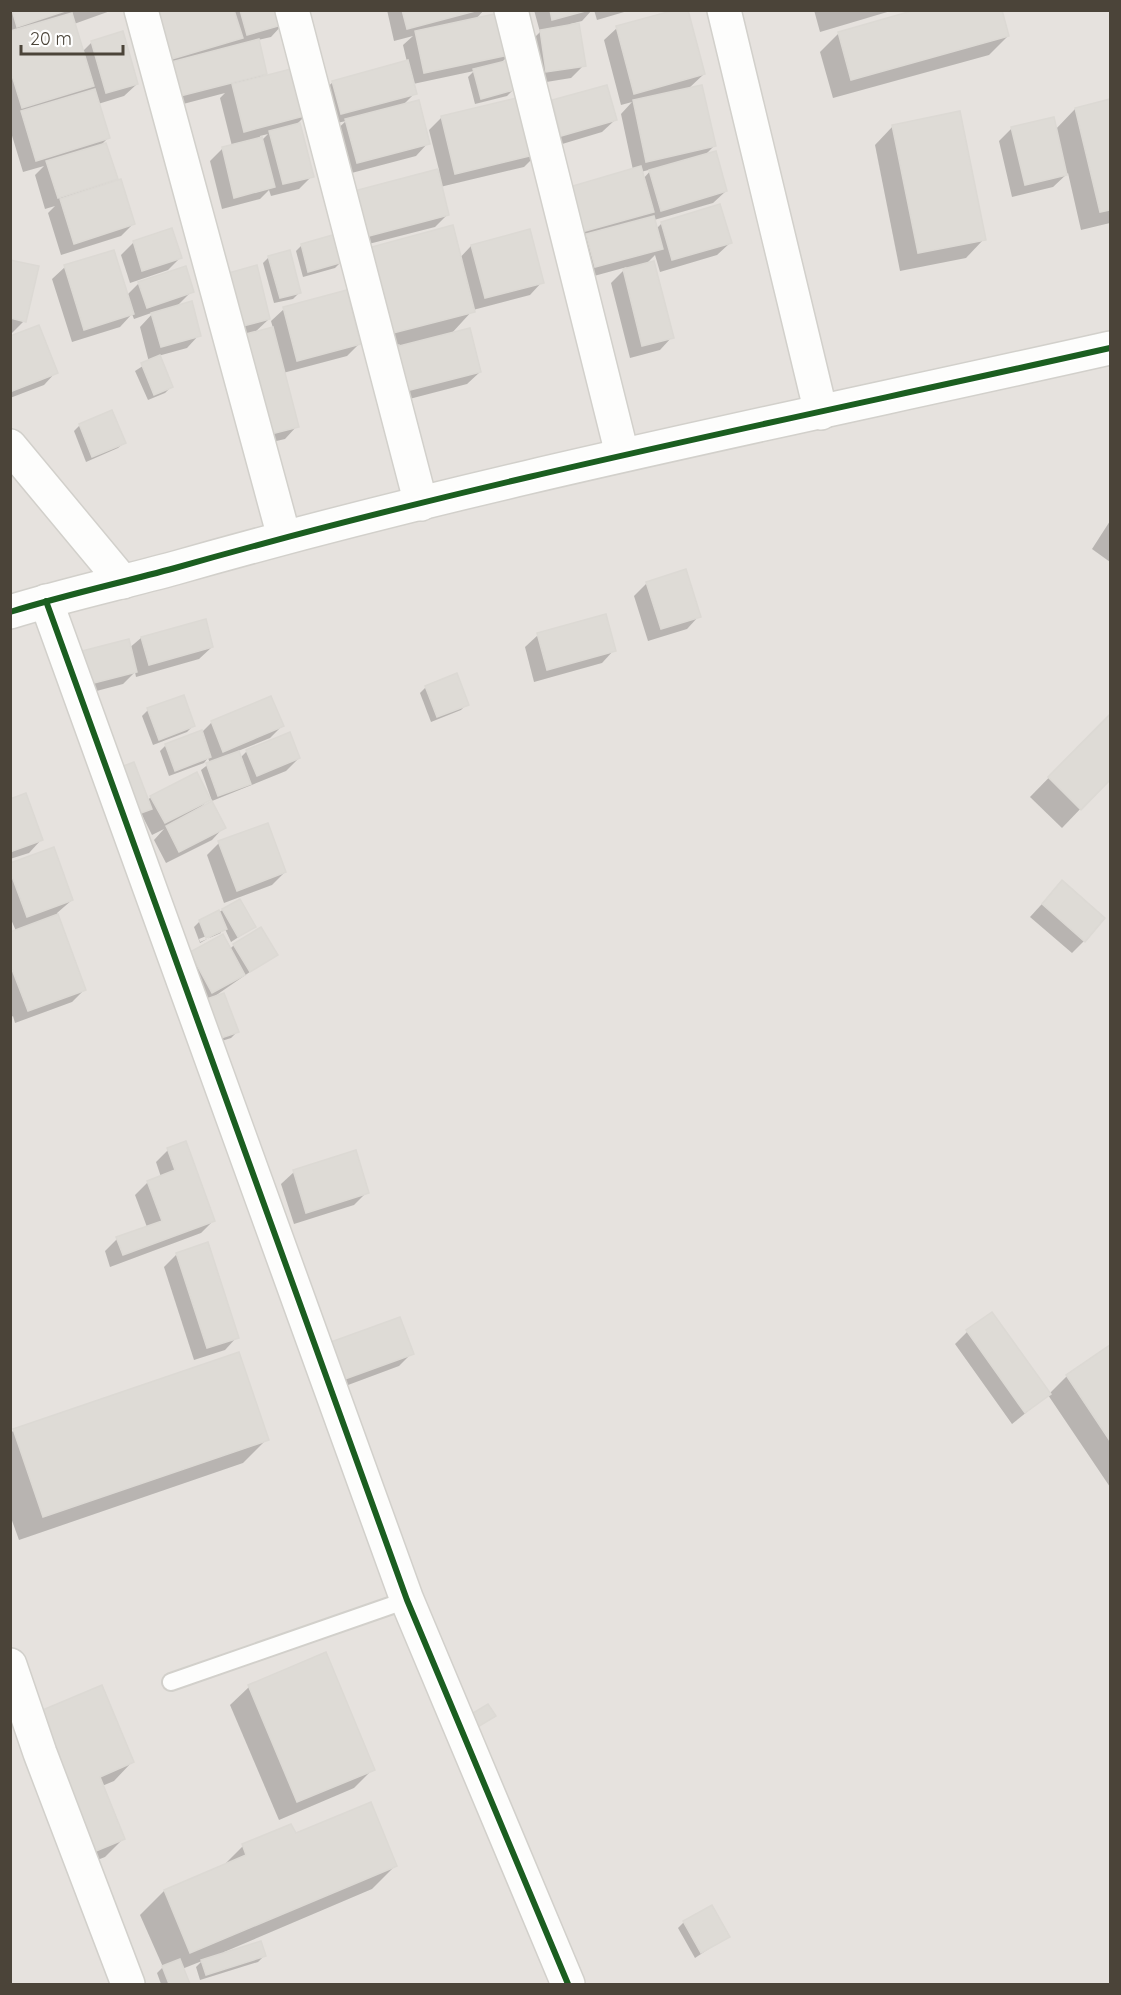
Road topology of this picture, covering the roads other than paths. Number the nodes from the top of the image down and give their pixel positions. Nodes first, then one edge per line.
1 (141, 10) edge
2 (292, 10) edge
3 (511, 10) edge
4 (724, 10) edge
5 (1110, 348) edge
6 (821, 413) junction
7 (10, 446) edge
8 (622, 454) junction
9 (421, 504) junction
10 (284, 537) junction
11 (123, 582) junction
12 (46, 601) junction
13 (10, 612) edge
14 (407, 1600) junction
15 (10, 1665) edge
16 (171, 1682) dead end
17 (128, 1984) edge
18 (568, 1984) edge

1 - 10 street
2 - 9 street
3 - 8 street
4 - 6 street
5 - 6 street
6 - 8 street
7 - 11 street
8 - 9 street
9 - 10 street
10 - 11 street
11 - 12 street
12 - 13 street
12 - 14 street
14 - 16 lane
14 - 18 street
15 - 17 street

